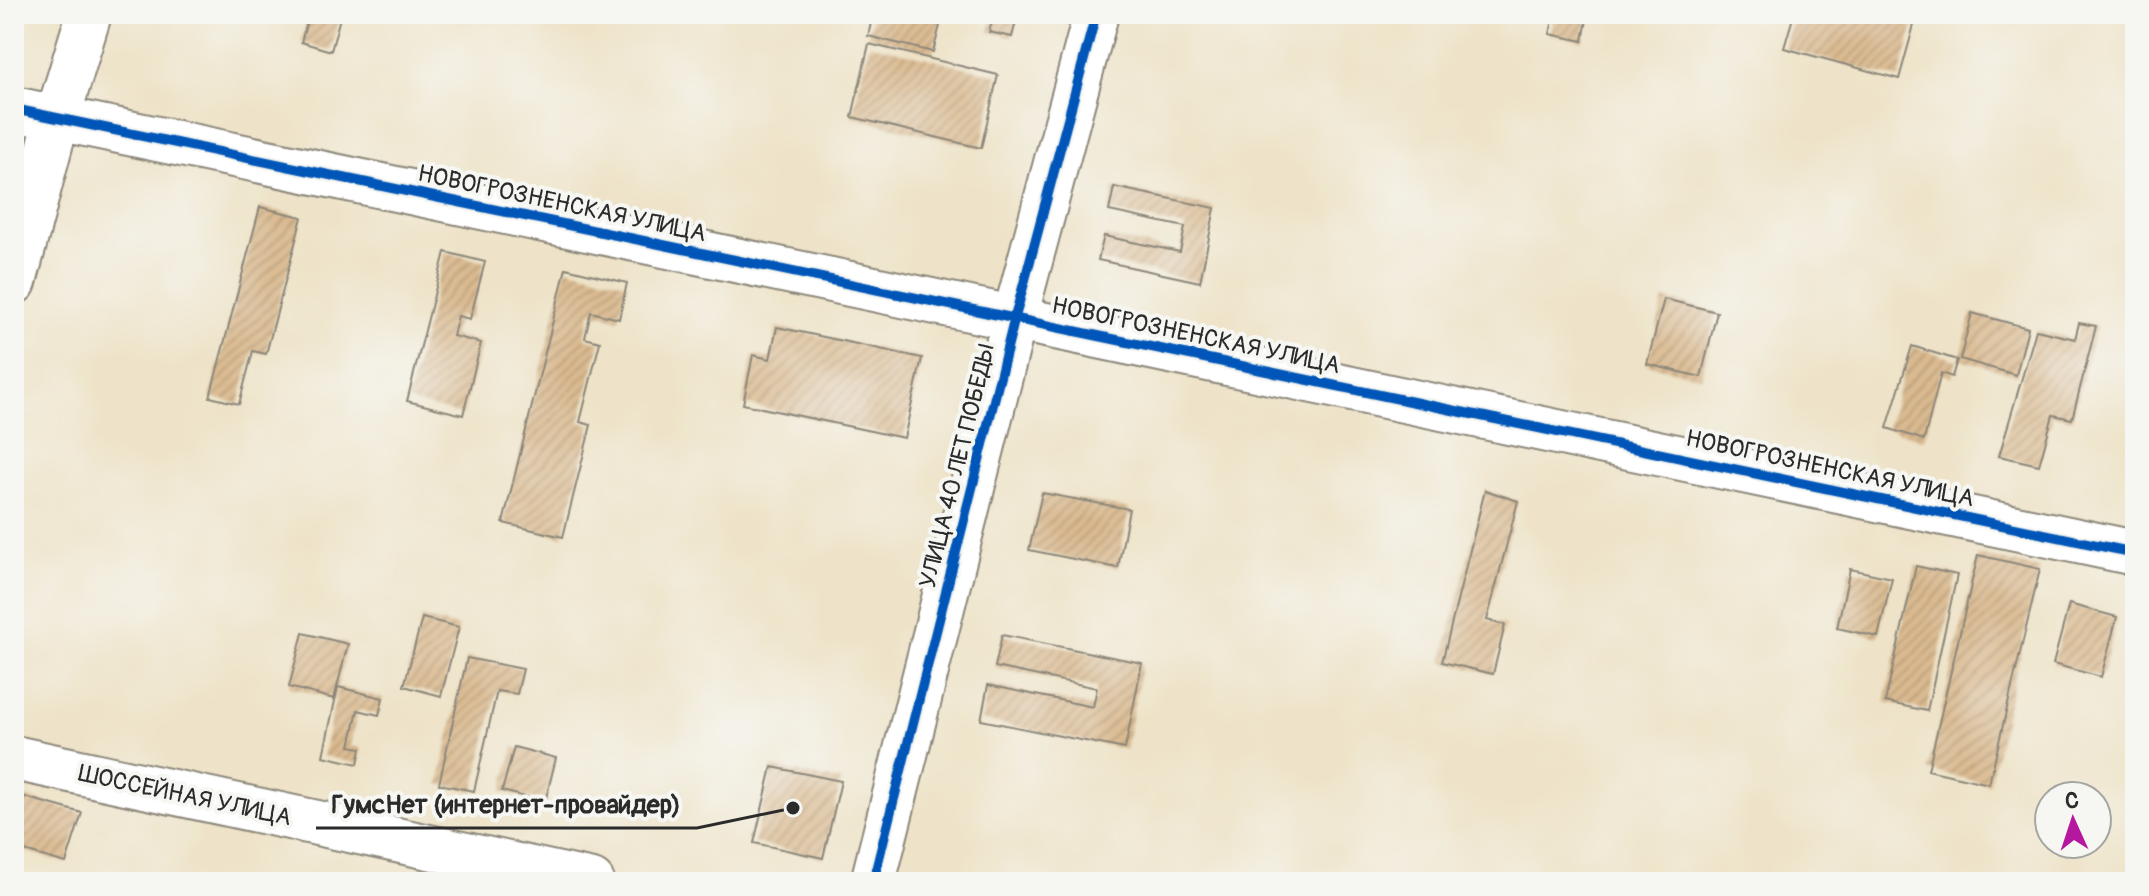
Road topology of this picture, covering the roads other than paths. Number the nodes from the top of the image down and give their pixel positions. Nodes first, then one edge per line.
1 (89, 14) edge
2 (1096, 14) edge
3 (14, 109) edge
4 (57, 119) junction
5 (14, 282) edge
6 (1015, 317) junction
7 (2135, 553) edge
8 (14, 758) edge
9 (592, 882) edge
10 (873, 882) edge

1 - 4 street
2 - 6 street, УЛИЦА 40 ЛЕТ ПОБЕДЫ
3 - 4 street, НОВОГРОЗНЕНСКАЯ УЛИЦА
4 - 5 street
4 - 6 street, НОВОГРОЗНЕНСКАЯ УЛИЦА
6 - 7 street, НОВОГРОЗНЕНСКАЯ УЛИЦА
6 - 10 street, УЛИЦА 40 ЛЕТ ПОБЕДЫ
8 - 9 street, ШОССЕЙНАЯ УЛИЦА

